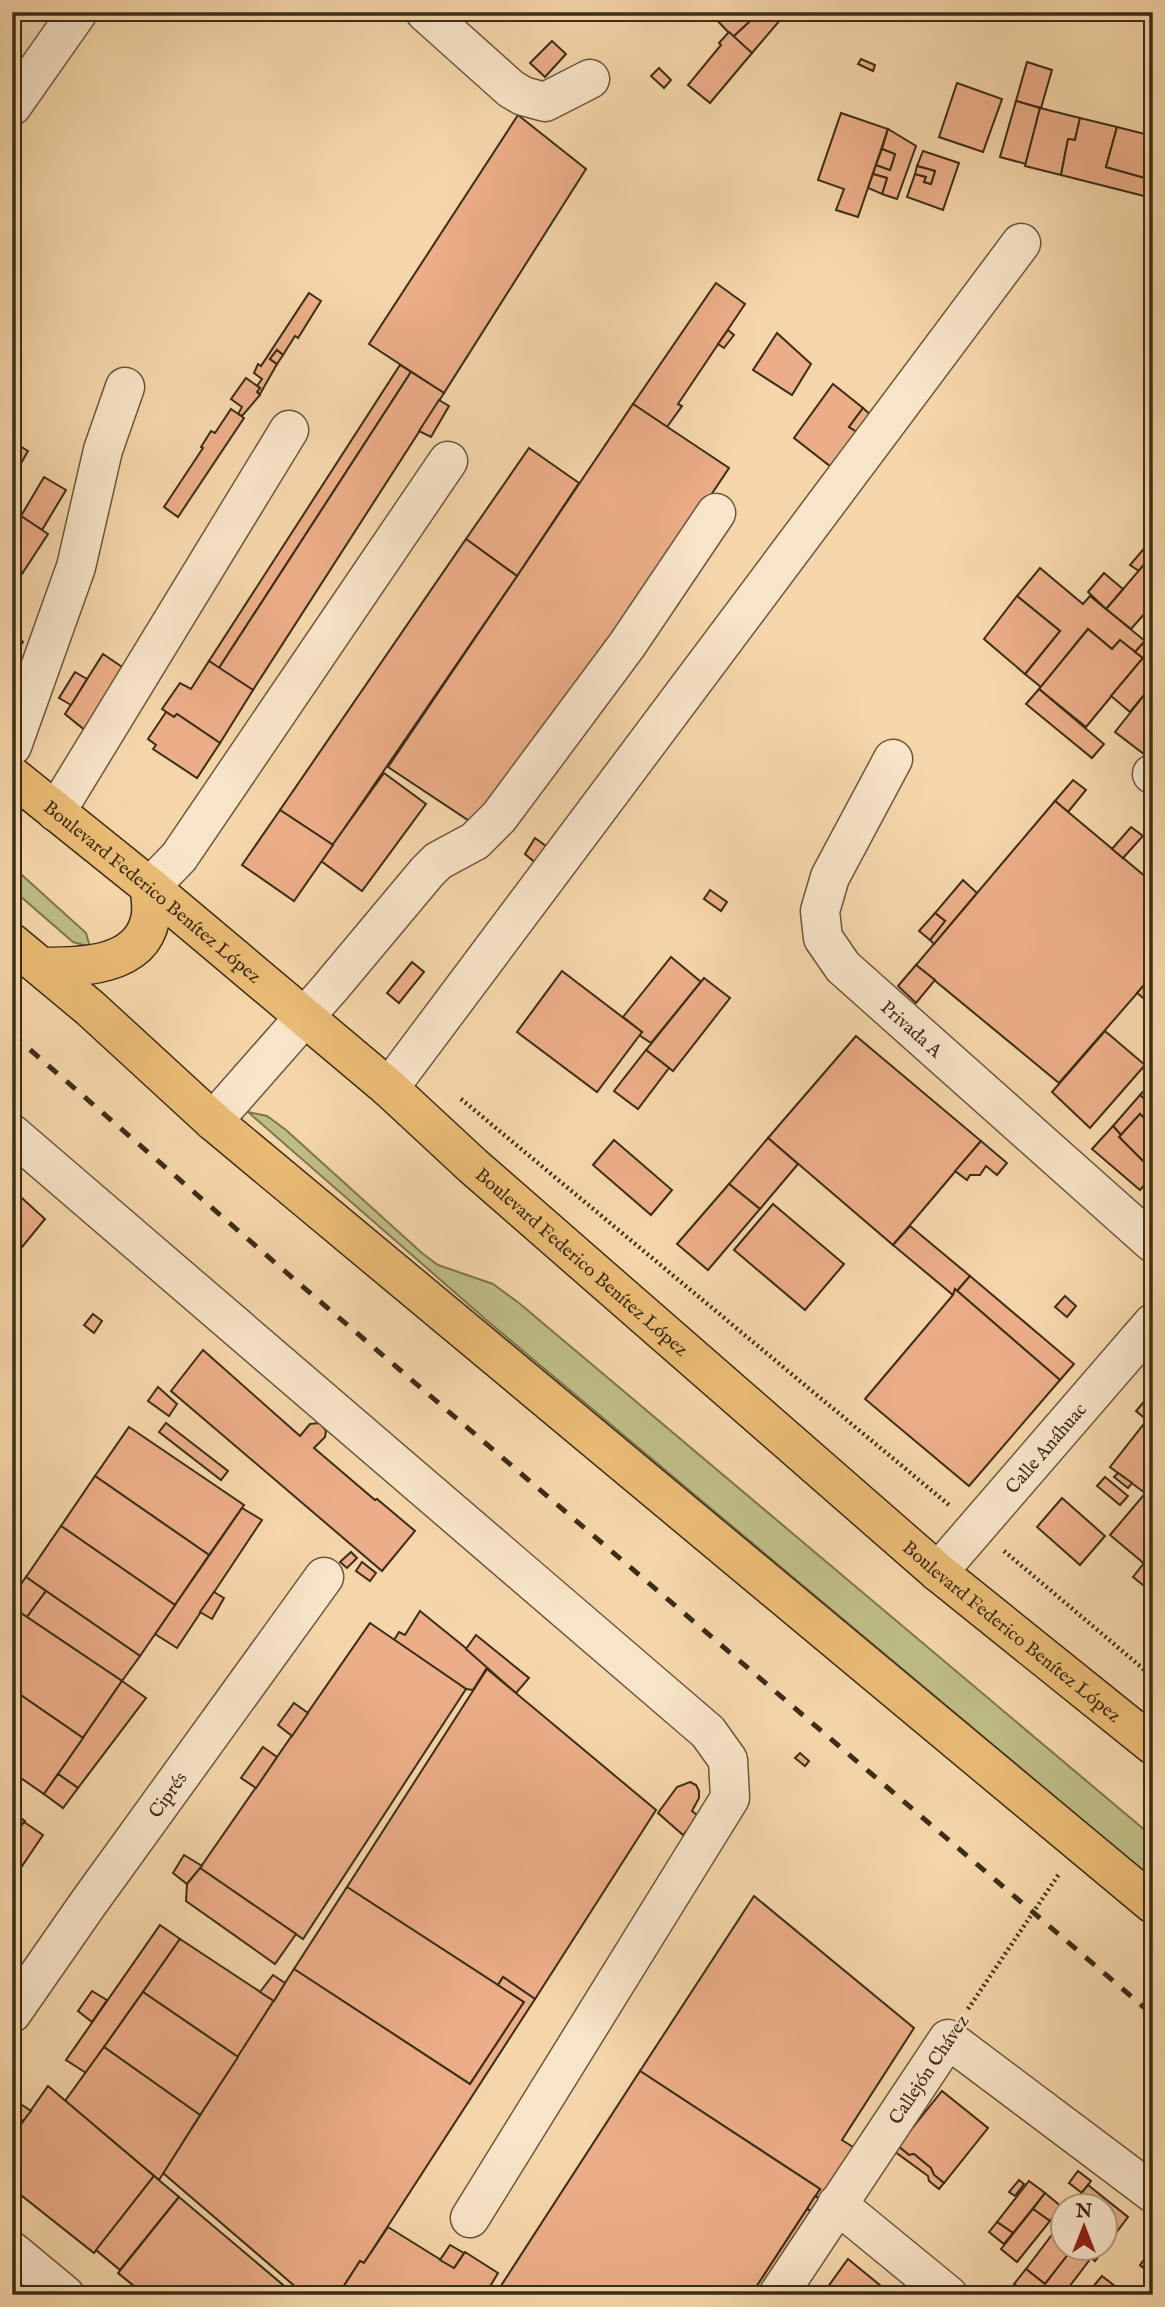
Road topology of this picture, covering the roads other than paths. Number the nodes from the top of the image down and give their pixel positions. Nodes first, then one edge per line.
1 (78, 12) edge
2 (425, 12) edge
3 (590, 79) dead end
4 (12, 106) edge
5 (1021, 243) dead end
6 (125, 387) dead end
7 (289, 430) dead end
8 (448, 461) dead end
9 (716, 513) dead end
10 (12, 746) edge
11 (893, 759) dead end
12 (12, 776) edge
13 (56, 812) junction
14 (150, 887) junction
15 (12, 943) edge
16 (42, 967) junction
17 (304, 1016) junction
18 (389, 1088) junction
19 (213, 1121) junction
20 (12, 1134) edge
21 (1153, 1243) edge
22 (1153, 1323) edge
23 (938, 1572) junction
24 (324, 1577) dead end
25 (1153, 1745) edge
26 (1153, 1904) edge
27 (12, 2013) edge
28 (1153, 2193) edge
29 (837, 2204) junction
30 (470, 2218) dead end
31 (12, 2251) edge
32 (65, 2295) edge
33 (778, 2295) edge
34 (948, 2295) edge

1 - 4 street
2 - 3 street
5 - 18 street
6 - 10 street
7 - 13 street
8 - 14 street
9 - 17 street
11 - 21 street, Privada A
12 - 13 main road, Boulevard Federico Benítez López
13 - 14 main road, Boulevard Federico Benítez López
14 - 16 main road
14 - 17 main road, Boulevard Federico Benítez López
15 - 16 main road
16 - 19 main road
17 - 18 main road, Boulevard Federico Benítez López
17 - 19 street
18 - 23 main road, Boulevard Federico Benítez López
19 - 26 main road
20 - 30 street
22 - 23 street, Calle Anáhuac
23 - 25 main road, Boulevard Federico Benítez López
24 - 27 street, Ciprés
28 - 29 street, Callejón Chávez
29 - 33 street, Callejón Chávez
29 - 34 street
31 - 32 street

